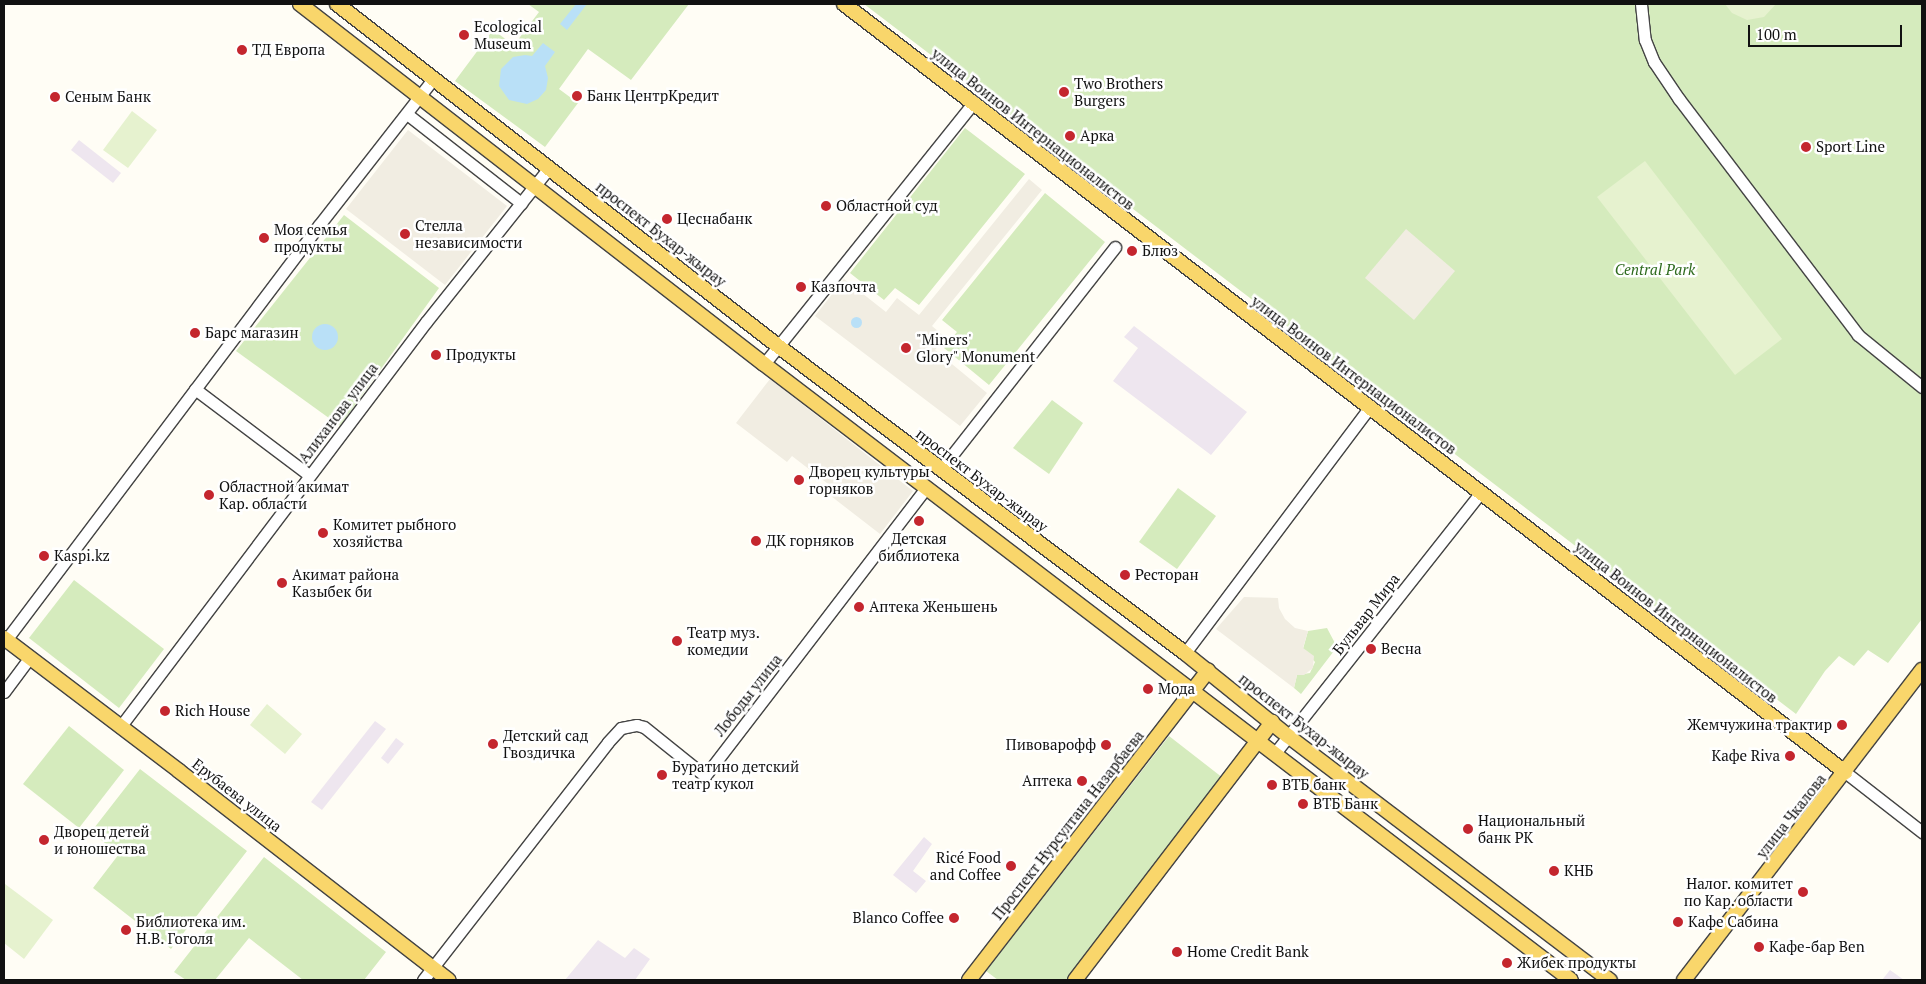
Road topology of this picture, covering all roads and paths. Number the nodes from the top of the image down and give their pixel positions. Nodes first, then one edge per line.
1 (300, 4) edge
2 (337, 4) edge
3 (844, 4) edge
4 (1641, 4) edge
5 (434, 79) junction
6 (419, 98) junction
7 (974, 102) junction
8 (406, 114) junction
9 (549, 168) junction
10 (534, 186) junction
11 (521, 203) junction
12 (1115, 247) dead end
13 (778, 346) junction
14 (764, 364) junction
15 (1922, 387) edge
16 (195, 389) junction
17 (1370, 407) junction
18 (941, 469) junction
19 (309, 475) junction
20 (927, 487) junction
21 (1481, 492) junction
22 (5, 639) edge
23 (1185, 653) junction
24 (30, 657) junction
25 (1922, 670) edge
26 (1208, 671) junction
27 (1192, 690) junction
28 (4, 692) edge
29 (1272, 722) junction
30 (120, 727) junction
31 (1288, 736) junction
32 (1258, 740) junction
33 (1275, 753) junction
34 (1845, 772) junction
35 (1922, 832) edge
36 (1585, 962) junction
37 (432, 968) junction
38 (423, 980) edge
39 (448, 980) edge
40 (969, 980) edge
41 (1075, 980) edge
42 (1571, 980) edge
43 (1610, 980) edge
44 (1684, 980) edge

1 - 6 main road
2 - 5 main road, проспект Бухар-жырау
3 - 7 main road, улица Воинов Интернационалистов
4 - 15 street
5 - 6 street
5 - 9 main road, проспект Бухар-жырау
6 - 8 street
6 - 10 main road
7 - 13 street
7 - 17 main road, улица Воинов Интернационалистов
8 - 11 street
8 - 16 street
9 - 10 street, Алиханова улица
9 - 13 main road, проспект Бухар-жырау
10 - 11 street, Алиханова улица
10 - 14 main road
11 - 19 street, Алиханова улица
12 - 18 street
13 - 14 street
13 - 18 main road, проспект Бухар-жырау
14 - 20 main road
16 - 19 street
16 - 22 street
17 - 21 main road, улица Воинов Интернационалистов
17 - 23 street
18 - 23 main road, проспект Бухар-жырау
19 - 30 street, Алиханова улица
20 - 27 main road
20 - 37 street, Лободы улица
21 - 31 street, Бульвар Мира
21 - 34 main road, улица Воинов Интернационалистов
22 - 24 main road, Ерубаева улица
23 - 26 main road, проспект Бухар-жырау
24 - 28 street
24 - 30 main road, Ерубаева улица
25 - 34 main road, улица Чкалова
26 - 27 main road, Проспект Нурсултана Назарбаева
26 - 29 main road, проспект Бухар-жырау
27 - 32 main road
27 - 40 main road, Проспект Нурсултана Назарбаева
29 - 31 main road, проспект Бухар-жырау
29 - 32 main road
30 - 37 main road, Ерубаева улица
31 - 33 street, Бульвар Мира
31 - 36 main road, проспект Бухар-жырау
32 - 33 main road
32 - 41 main road
33 - 42 main road
34 - 35 street
34 - 44 main road, улица Чкалова
36 - 42 main road
36 - 43 main road, проспект Бухар-жырау
37 - 38 street, Лободы улица
37 - 39 main road, Ерубаева улица

